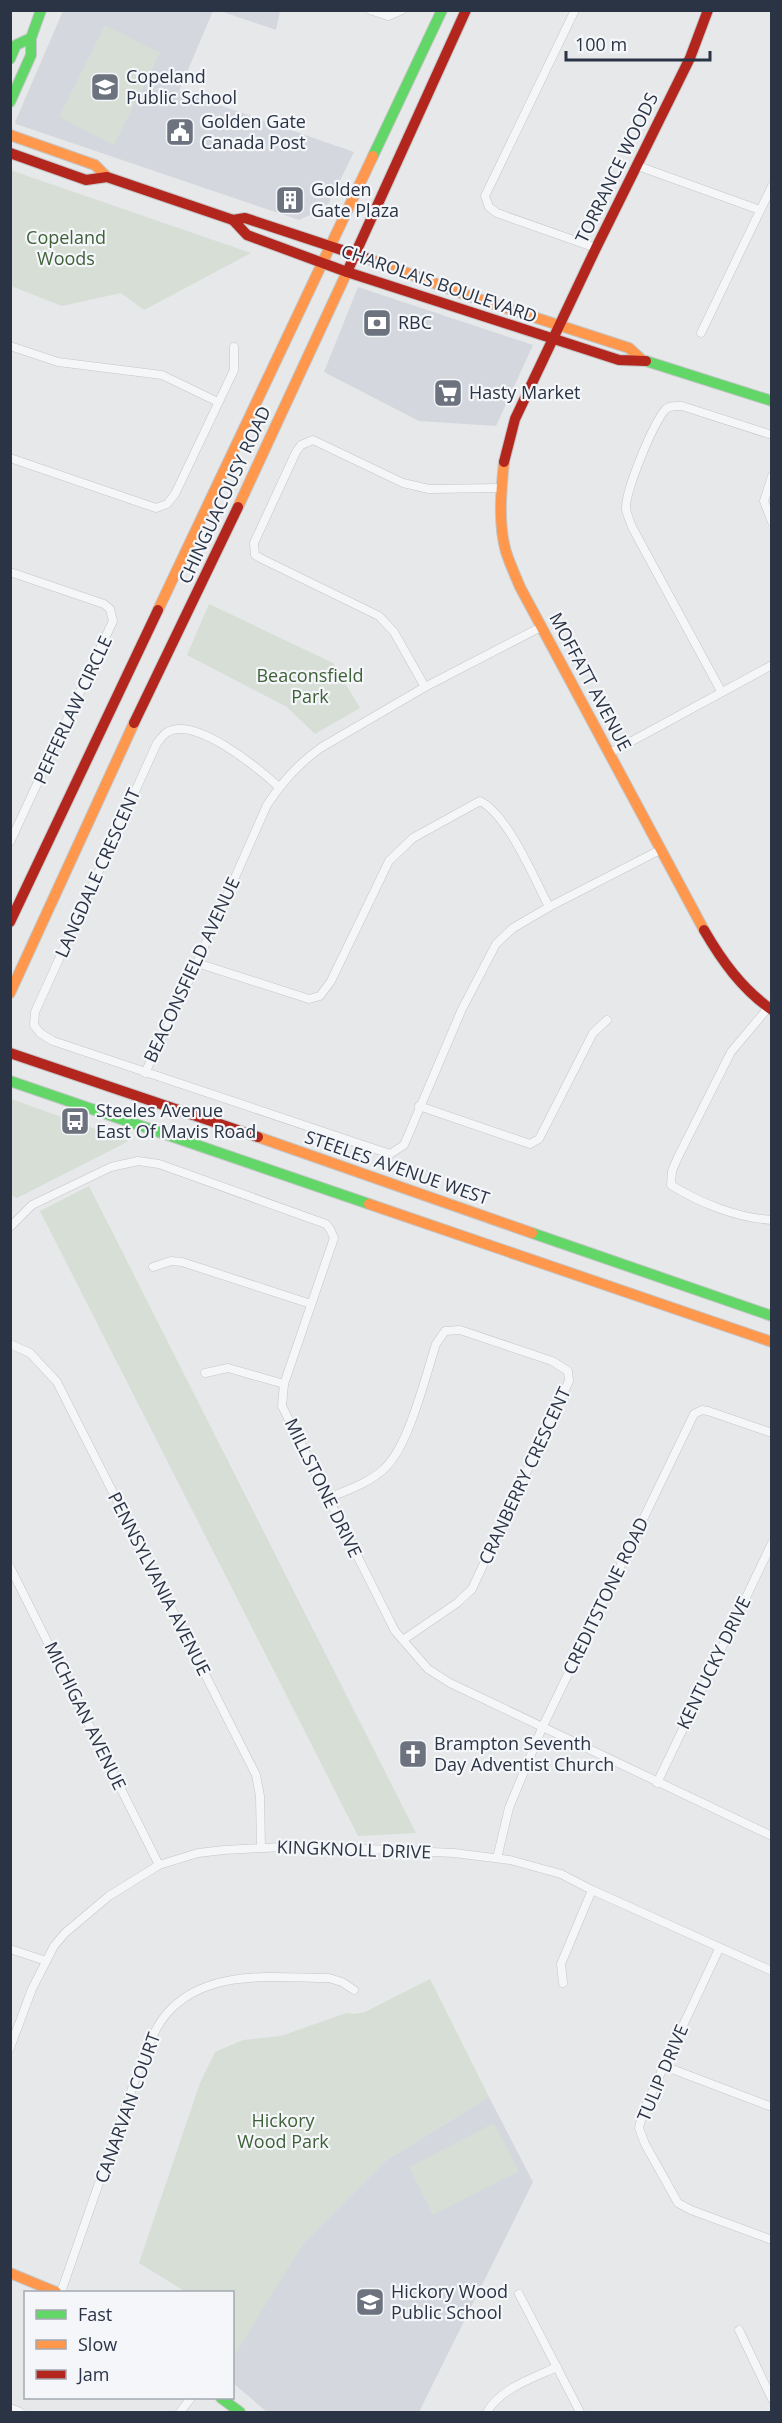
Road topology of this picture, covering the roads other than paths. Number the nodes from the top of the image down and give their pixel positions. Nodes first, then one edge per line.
1 (41, 10) edge
2 (370, 10) edge
3 (402, 10) edge
4 (442, 10) edge
5 (466, 10) edge
6 (575, 10) edge
7 (708, 10) edge
8 (31, 38) junction
9 (10, 59) edge
10 (10, 102) edge
11 (10, 135) edge
12 (10, 153) edge
13 (638, 166) junction
14 (107, 177) junction
15 (771, 186) edge
16 (760, 210) junction
17 (233, 220) junction
18 (330, 246) junction
19 (596, 248) junction
20 (355, 254) junction
21 (322, 262) junction
22 (347, 272) junction
23 (561, 324) junction
24 (701, 333) dead end
25 (554, 340) junction
26 (10, 346) edge
27 (234, 347) dead end
28 (642, 360) junction
29 (771, 401) edge
30 (219, 402) junction
31 (771, 435) edge
32 (10, 458) edge
33 (771, 476) edge
34 (501, 488) junction
35 (771, 522) edge
36 (10, 572) edge
37 (542, 627) junction
38 (771, 665) edge
39 (425, 687) junction
40 (721, 691) junction
41 (610, 753) junction
42 (279, 787) junction
43 (10, 842) edge
44 (660, 850) junction
45 (549, 907) junction
46 (10, 922) edge
47 (197, 963) junction
48 (10, 993) edge
49 (770, 1009) edge
50 (607, 1020) dead end
51 (10, 1053) edge
52 (145, 1073) junction
53 (10, 1081) edge
54 (419, 1106) junction
55 (771, 1220) edge
56 (10, 1227) edge
57 (153, 1267) dead end
58 (311, 1304) junction
59 (771, 1316) edge
60 (771, 1342) edge
61 (10, 1344) edge
62 (205, 1373) dead end
63 (284, 1384) junction
64 (771, 1433) edge
65 (328, 1498) junction
66 (771, 1543) edge
67 (10, 1567) edge
68 (403, 1640) junction
69 (542, 1728) junction
70 (657, 1783) junction
71 (771, 1834) edge
72 (261, 1848) junction
73 (497, 1858) junction
74 (159, 1865) junction
75 (592, 1890) junction
76 (10, 1949) edge
77 (719, 1949) junction
78 (46, 1961) junction
79 (771, 1971) edge
80 (563, 1983) dead end
81 (354, 1990) dead end
82 (10, 2048) edge
83 (664, 2066) junction
84 (771, 2107) edge
85 (771, 2240) edge
86 (10, 2273) edge
87 (54, 2291) edge
88 (61, 2291) edge
89 (519, 2294) dead end
90 (739, 2330) dead end
91 (557, 2367) junction
92 (190, 2399) edge
93 (224, 2399) edge
94 (771, 2399) edge
95 (10, 2408) edge
96 (20, 2412) edge
97 (180, 2412) edge
98 (240, 2412) edge
99 (487, 2412) edge
100 (580, 2412) edge

1 - 8 main road
2 - 3 street
4 - 18 main road, CHINGUACOUSY ROAD
5 - 20 main road, CHINGUACOUSY ROAD
6 - 19 street
7 - 13 main road, TORRANCE WOODS
8 - 9 main road
8 - 10 main road
11 - 14 main road, CHAROLAIS BOULEVARD
12 - 14 main road, CHAROLAIS BOULEVARD
13 - 16 street
13 - 19 main road, TORRANCE WOODS
14 - 17 main road, CHAROLAIS BOULEVARD
15 - 16 street
16 - 24 street
17 - 18 main road, CHAROLAIS BOULEVARD
17 - 21 main road, CHAROLAIS BOULEVARD
18 - 20 main road, CHAROLAIS BOULEVARD
18 - 21 main road, CHINGUACOUSY ROAD
19 - 23 main road, TORRANCE WOODS
20 - 22 main road, CHINGUACOUSY ROAD
20 - 23 main road, CHAROLAIS BOULEVARD
21 - 22 main road, CHAROLAIS BOULEVARD
21 - 46 main road, CHINGUACOUSY ROAD
22 - 25 main road, CHAROLAIS BOULEVARD
22 - 48 main road, CHINGUACOUSY ROAD
23 - 25 main road, TORRANCE WOODS
23 - 28 main road, CHAROLAIS BOULEVARD
25 - 28 main road, CHAROLAIS BOULEVARD
25 - 34 main road, MOFFATT AVENUE
26 - 30 street
27 - 30 street
28 - 29 main road, CHAROLAIS BOULEVARD
30 - 32 street
31 - 40 street
33 - 35 street
34 - 37 main road, MOFFATT AVENUE
34 - 39 street
36 - 43 street, PEFFERLAW CIRCLE
37 - 39 street, BEACONSFIELD AVENUE
37 - 41 main road, MOFFATT AVENUE
38 - 40 street
39 - 42 street, BEACONSFIELD AVENUE
40 - 41 street
41 - 44 main road, MOFFATT AVENUE
42 - 47 street, BEACONSFIELD AVENUE
42 - 52 street, LANGDALE CRESCENT
44 - 45 street, BEACONSFIELD AVENUE
44 - 49 main road, MOFFATT AVENUE
45 - 47 street
45 - 54 street, BEACONSFIELD AVENUE
47 - 52 street, BEACONSFIELD AVENUE
49 - 55 street
50 - 54 street
51 - 59 main road, STEELES AVENUE WEST
52 - 54 street, BEACONSFIELD AVENUE
53 - 60 main road
56 - 58 street, MILLSTONE DRIVE
57 - 58 street
58 - 63 street, MILLSTONE DRIVE
61 - 72 street, PENNSYLVANIA AVENUE
62 - 63 street
63 - 65 street, MILLSTONE DRIVE
64 - 69 street, CREDITSTONE ROAD
65 - 68 street, MILLSTONE DRIVE
65 - 68 street, CRANBERRY CRESCENT
66 - 70 street, KENTUCKY DRIVE
67 - 74 street, MICHIGAN AVENUE
68 - 69 street, MILLSTONE DRIVE
69 - 70 street, MILLSTONE DRIVE
69 - 73 street, CREDITSTONE ROAD
70 - 71 street, MILLSTONE DRIVE
72 - 73 street, KINGKNOLL DRIVE
72 - 74 street, KINGKNOLL DRIVE
73 - 75 street, KINGKNOLL DRIVE
74 - 78 street, KINGKNOLL DRIVE
75 - 77 street, KINGKNOLL DRIVE
75 - 80 street
76 - 78 street
77 - 79 street, KINGKNOLL DRIVE
77 - 83 street, TULIP DRIVE
78 - 82 street, KINGKNOLL DRIVE
81 - 88 street, CANARVAN COURT
83 - 84 street
83 - 85 street, TULIP DRIVE
86 - 87 main road
89 - 91 street
90 - 94 street
91 - 99 street
91 - 100 street
92 - 97 street
93 - 98 main road
95 - 96 street

